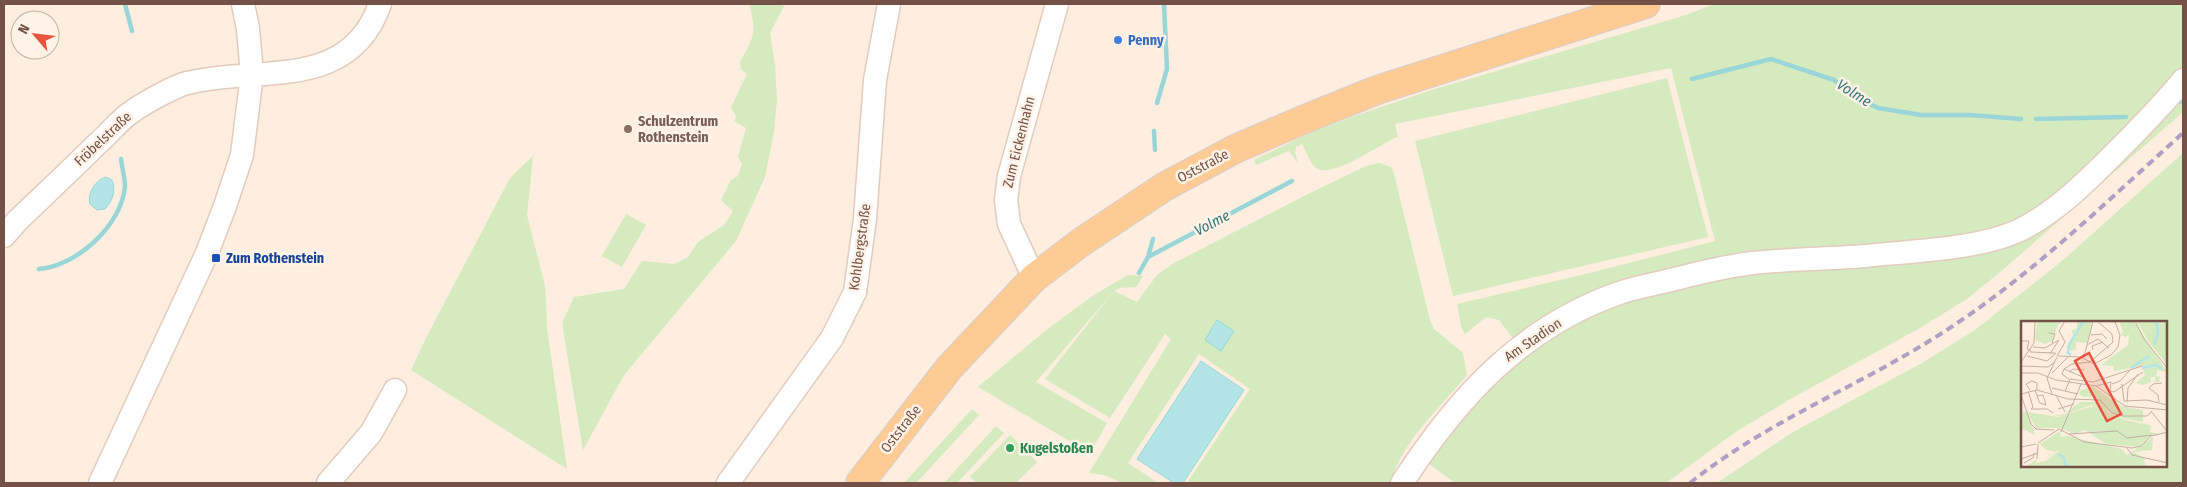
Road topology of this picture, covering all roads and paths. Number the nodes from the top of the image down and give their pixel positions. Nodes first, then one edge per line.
1 (243, 4) edge
2 (380, 4) edge
3 (889, 4) edge
4 (1057, 4) edge
5 (1646, 4) edge
6 (252, 74) junction
7 (2183, 80) edge
8 (4, 236) edge
9 (1034, 278) junction
10 (396, 390) dead end
11 (100, 483) edge
12 (328, 483) edge
13 (728, 483) edge
14 (860, 483) edge
15 (1402, 483) edge

1 - 6 street
2 - 6 street, Fröbelstraße
3 - 13 street, Kohlbergstraße
4 - 9 street, Zum Eickenhahn
5 - 9 main road, Oststraße
6 - 8 street, Fröbelstraße
6 - 11 street
7 - 15 street, Am Stadion
9 - 14 main road, Oststraße
10 - 12 street

